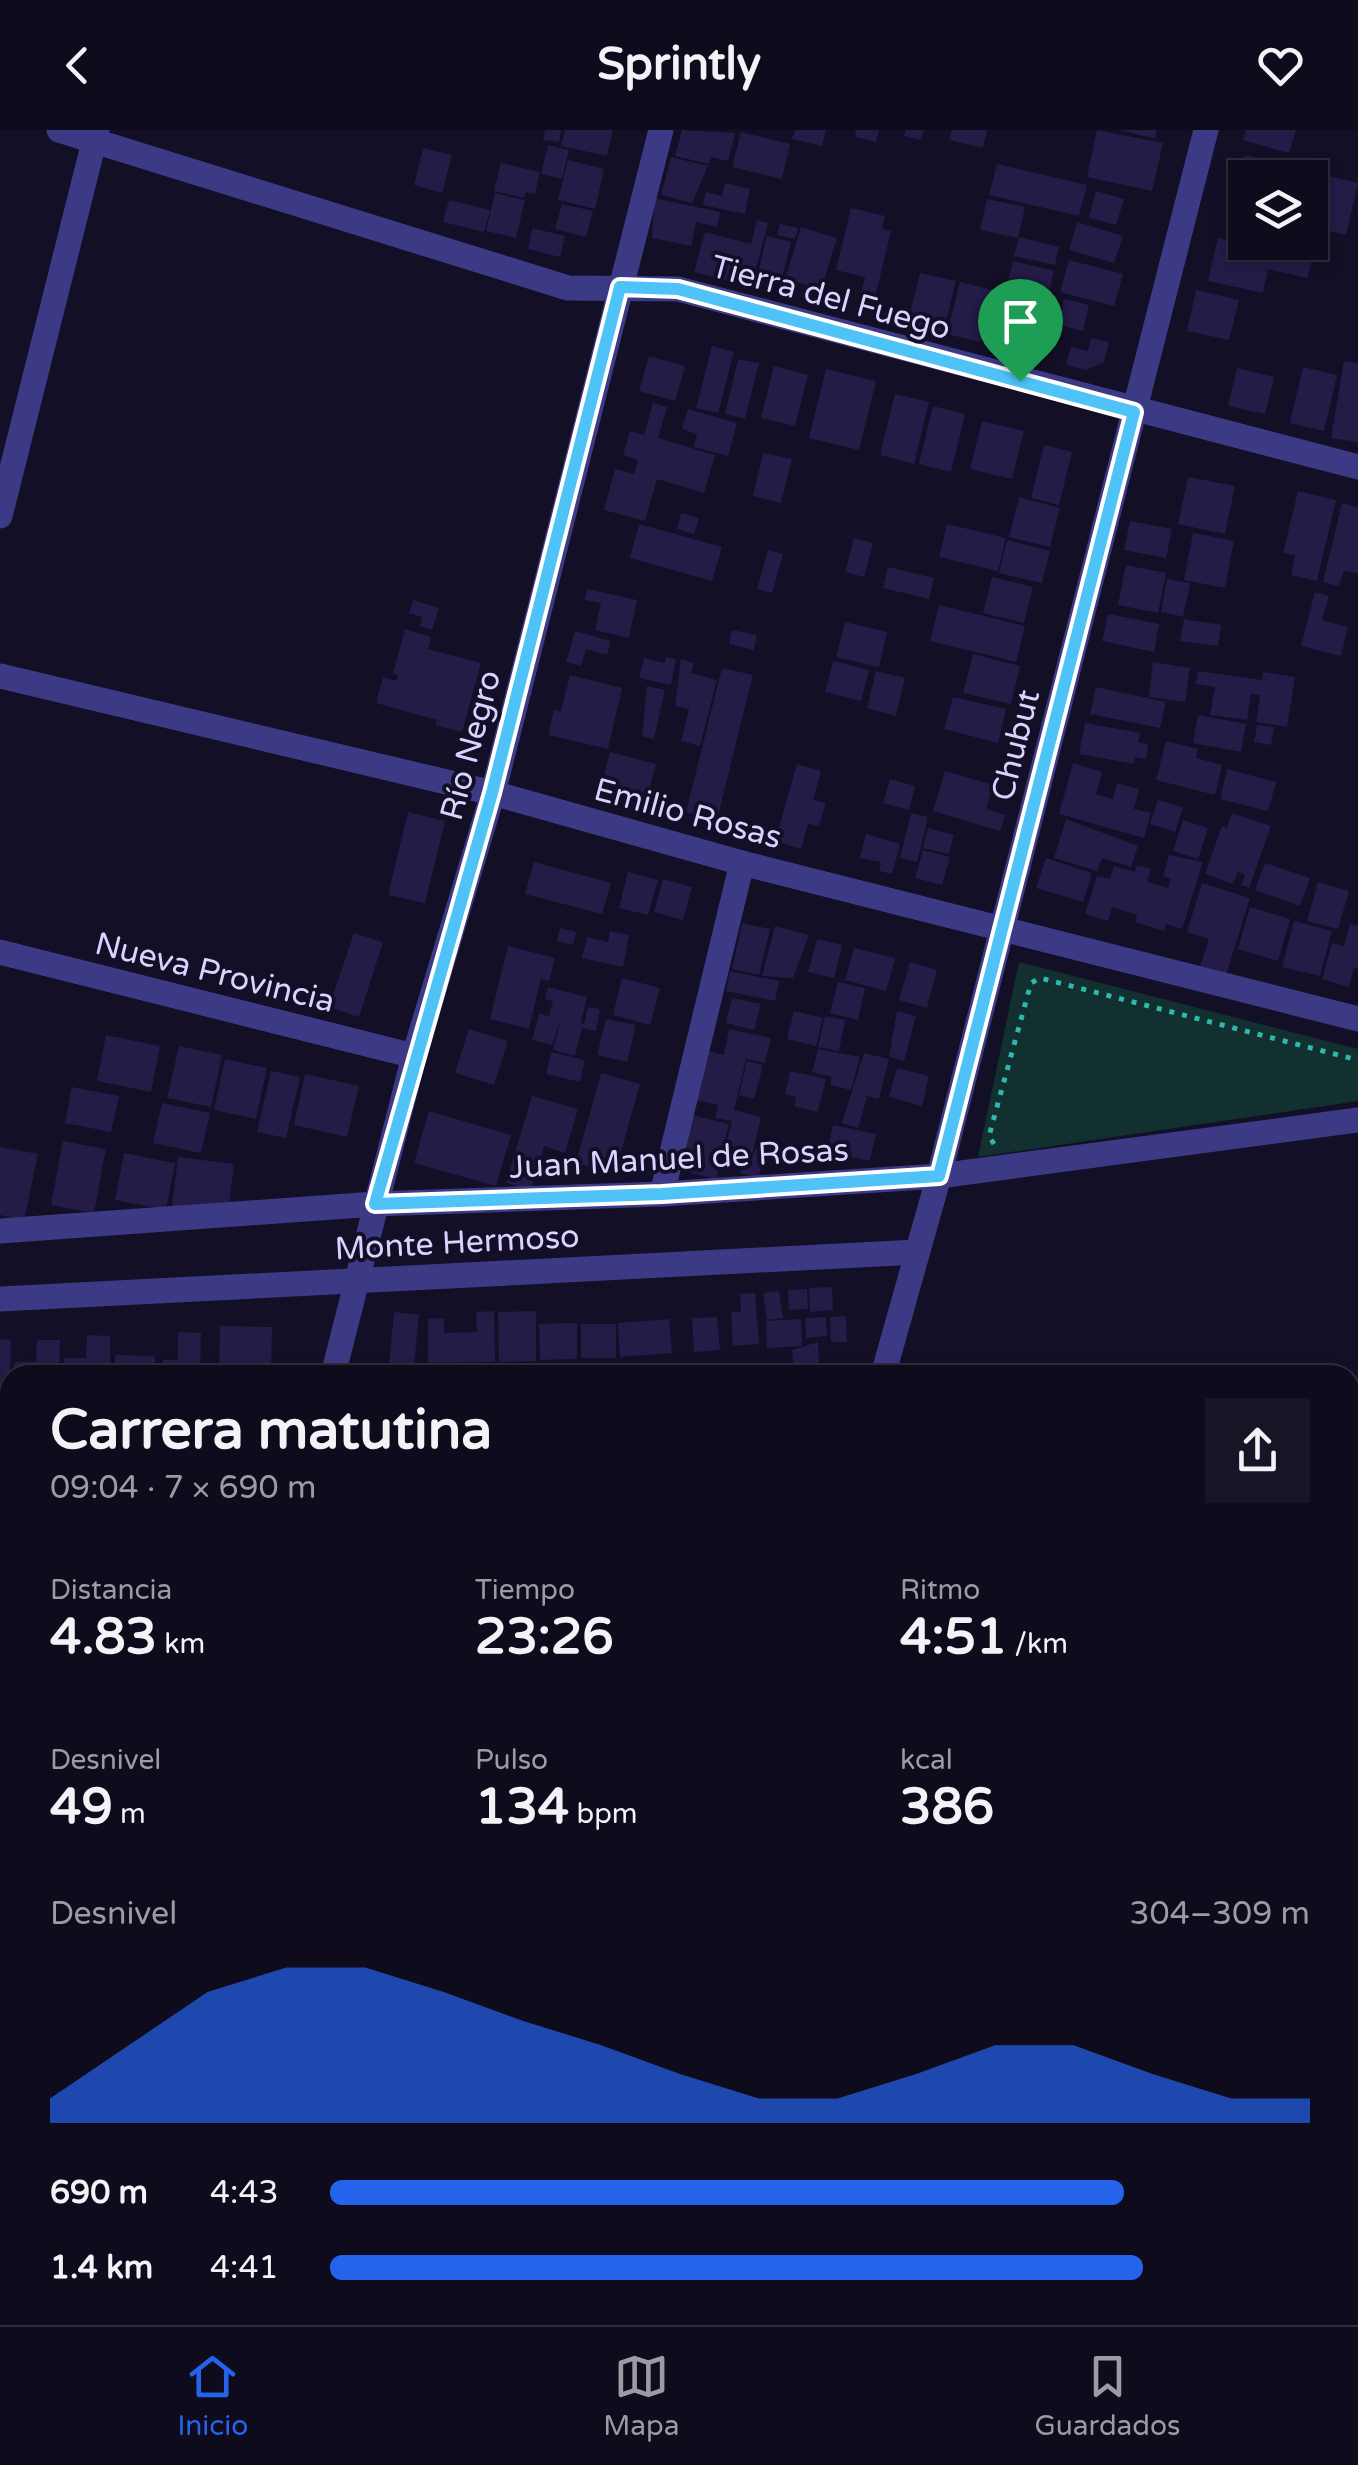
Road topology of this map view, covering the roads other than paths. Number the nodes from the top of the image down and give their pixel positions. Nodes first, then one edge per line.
1 (59, 130) edge
2 (661, 130) edge
3 (1206, 130) edge
4 (95, 135) edge
5 (620, 287) junction
6 (1134, 412) junction
7 (1358, 468) edge
8 (0, 516) edge
9 (0, 676) edge
10 (492, 793) junction
11 (742, 862) junction
12 (1002, 928) junction
13 (0, 952) edge
14 (1358, 1019) edge
15 (414, 1056) junction
16 (1358, 1120) edge
17 (939, 1176) junction
18 (662, 1194) junction
19 (375, 1204) junction
20 (0, 1231) edge
21 (918, 1252) junction
22 (358, 1280) junction
23 (0, 1299) edge
24 (336, 1365) edge
25 (886, 1365) edge

1 - 4 street, Tierra del Fuego
2 - 5 street, Río Negro
3 - 6 street, Chubut
4 - 5 street, Tierra del Fuego
4 - 8 street
5 - 6 street, Tierra del Fuego
5 - 10 street, Río Negro
6 - 7 street, Tierra del Fuego
6 - 12 street, Chubut
9 - 10 street, Emilio Rosas
10 - 11 street, Emilio Rosas
10 - 15 street, Río Negro
11 - 12 street, Emilio Rosas
11 - 18 street
12 - 14 street, Emilio Rosas
12 - 17 street, Chubut
13 - 15 street, Nueva Provincia
15 - 19 street, Río Negro
16 - 17 street, Juan Manuel de Rosas
17 - 18 street, Juan Manuel de Rosas
17 - 21 street, Chubut
18 - 19 street, Juan Manuel de Rosas
19 - 20 street, Juan Manuel de Rosas
19 - 22 street, Río Negro
21 - 22 street, Monte Hermoso
21 - 25 street, Chubut
22 - 23 street, Monte Hermoso
22 - 24 street, Río Negro

